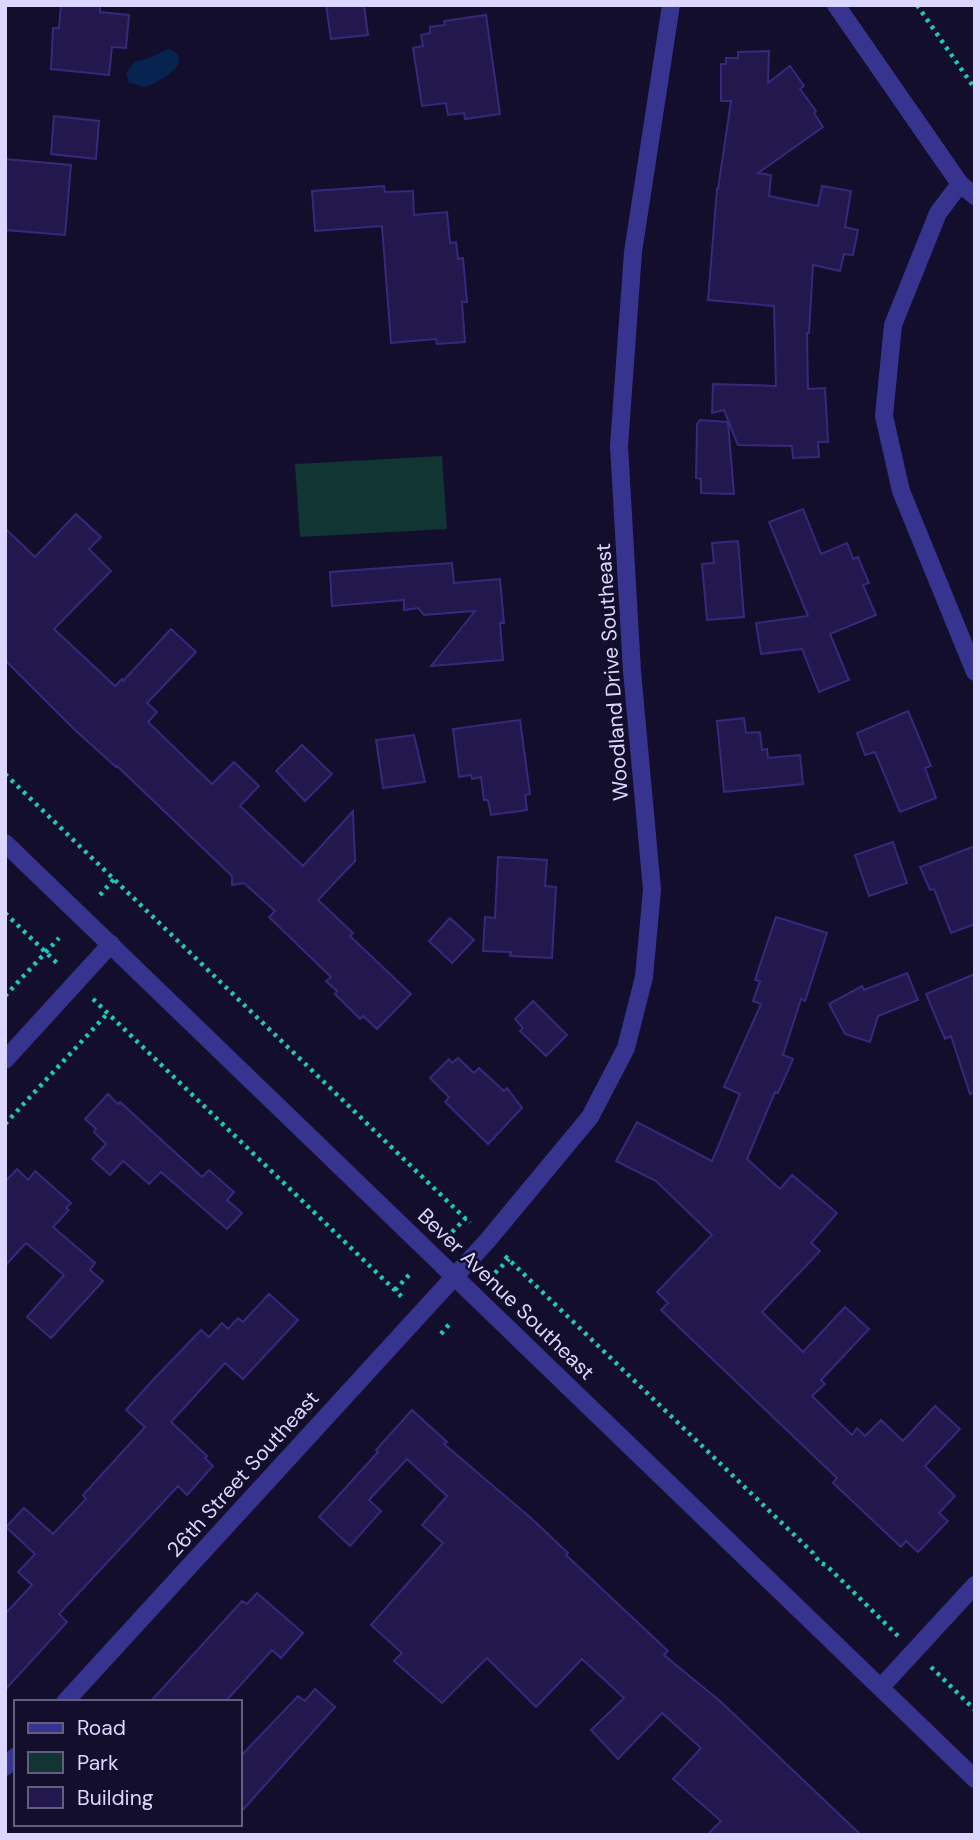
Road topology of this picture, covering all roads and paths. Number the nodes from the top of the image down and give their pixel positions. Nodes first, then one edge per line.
1 (671, 5) edge
2 (836, 5) edge
3 (916, 5) edge
4 (975, 89) edge
5 (960, 184) junction
6 (975, 196) edge
7 (975, 672) edge
8 (5, 774) edge
9 (5, 843) edge
10 (114, 879) junction
11 (100, 895) dead end
12 (5, 913) edge
13 (59, 938) dead end
14 (111, 944) junction
15 (46, 952) junction
16 (60, 966) dead end
17 (5, 996) edge
18 (93, 998) dead end
19 (107, 1013) junction
20 (5, 1060) edge
21 (5, 1124) edge
22 (466, 1218) junction
23 (477, 1229) dead end
24 (452, 1232) dead end
25 (500, 1251) dead end
26 (509, 1259) junction
27 (495, 1273) dead end
28 (409, 1275) dead end
29 (454, 1276) junction
30 (395, 1290) junction
31 (404, 1299) dead end
32 (451, 1322) dead end
33 (441, 1334) dead end
34 (975, 1585) edge
35 (902, 1639) dead end
36 (925, 1661) dead end
37 (881, 1687) junction
38 (67, 1700) edge
39 (975, 1710) edge
40 (975, 1779) edge

1 - 29 street, Woodland Drive Southeast
2 - 5 street
3 - 4 path
5 - 6 street
5 - 7 street
8 - 10 path
9 - 14 street, Bever Avenue Southeast
10 - 11 path
10 - 22 path
12 - 15 path
13 - 15 path
14 - 20 street
14 - 29 street, Bever Avenue Southeast
15 - 16 path
15 - 17 path
18 - 19 path
19 - 21 path
19 - 30 path
22 - 23 path
22 - 24 path
25 - 26 path
26 - 27 path
26 - 35 path
28 - 30 path
29 - 37 street, Bever Avenue Southeast
29 - 38 street, 26th Street Southeast
30 - 31 path
32 - 33 path
34 - 37 street
36 - 39 path
37 - 40 street, Bever Avenue Southeast

